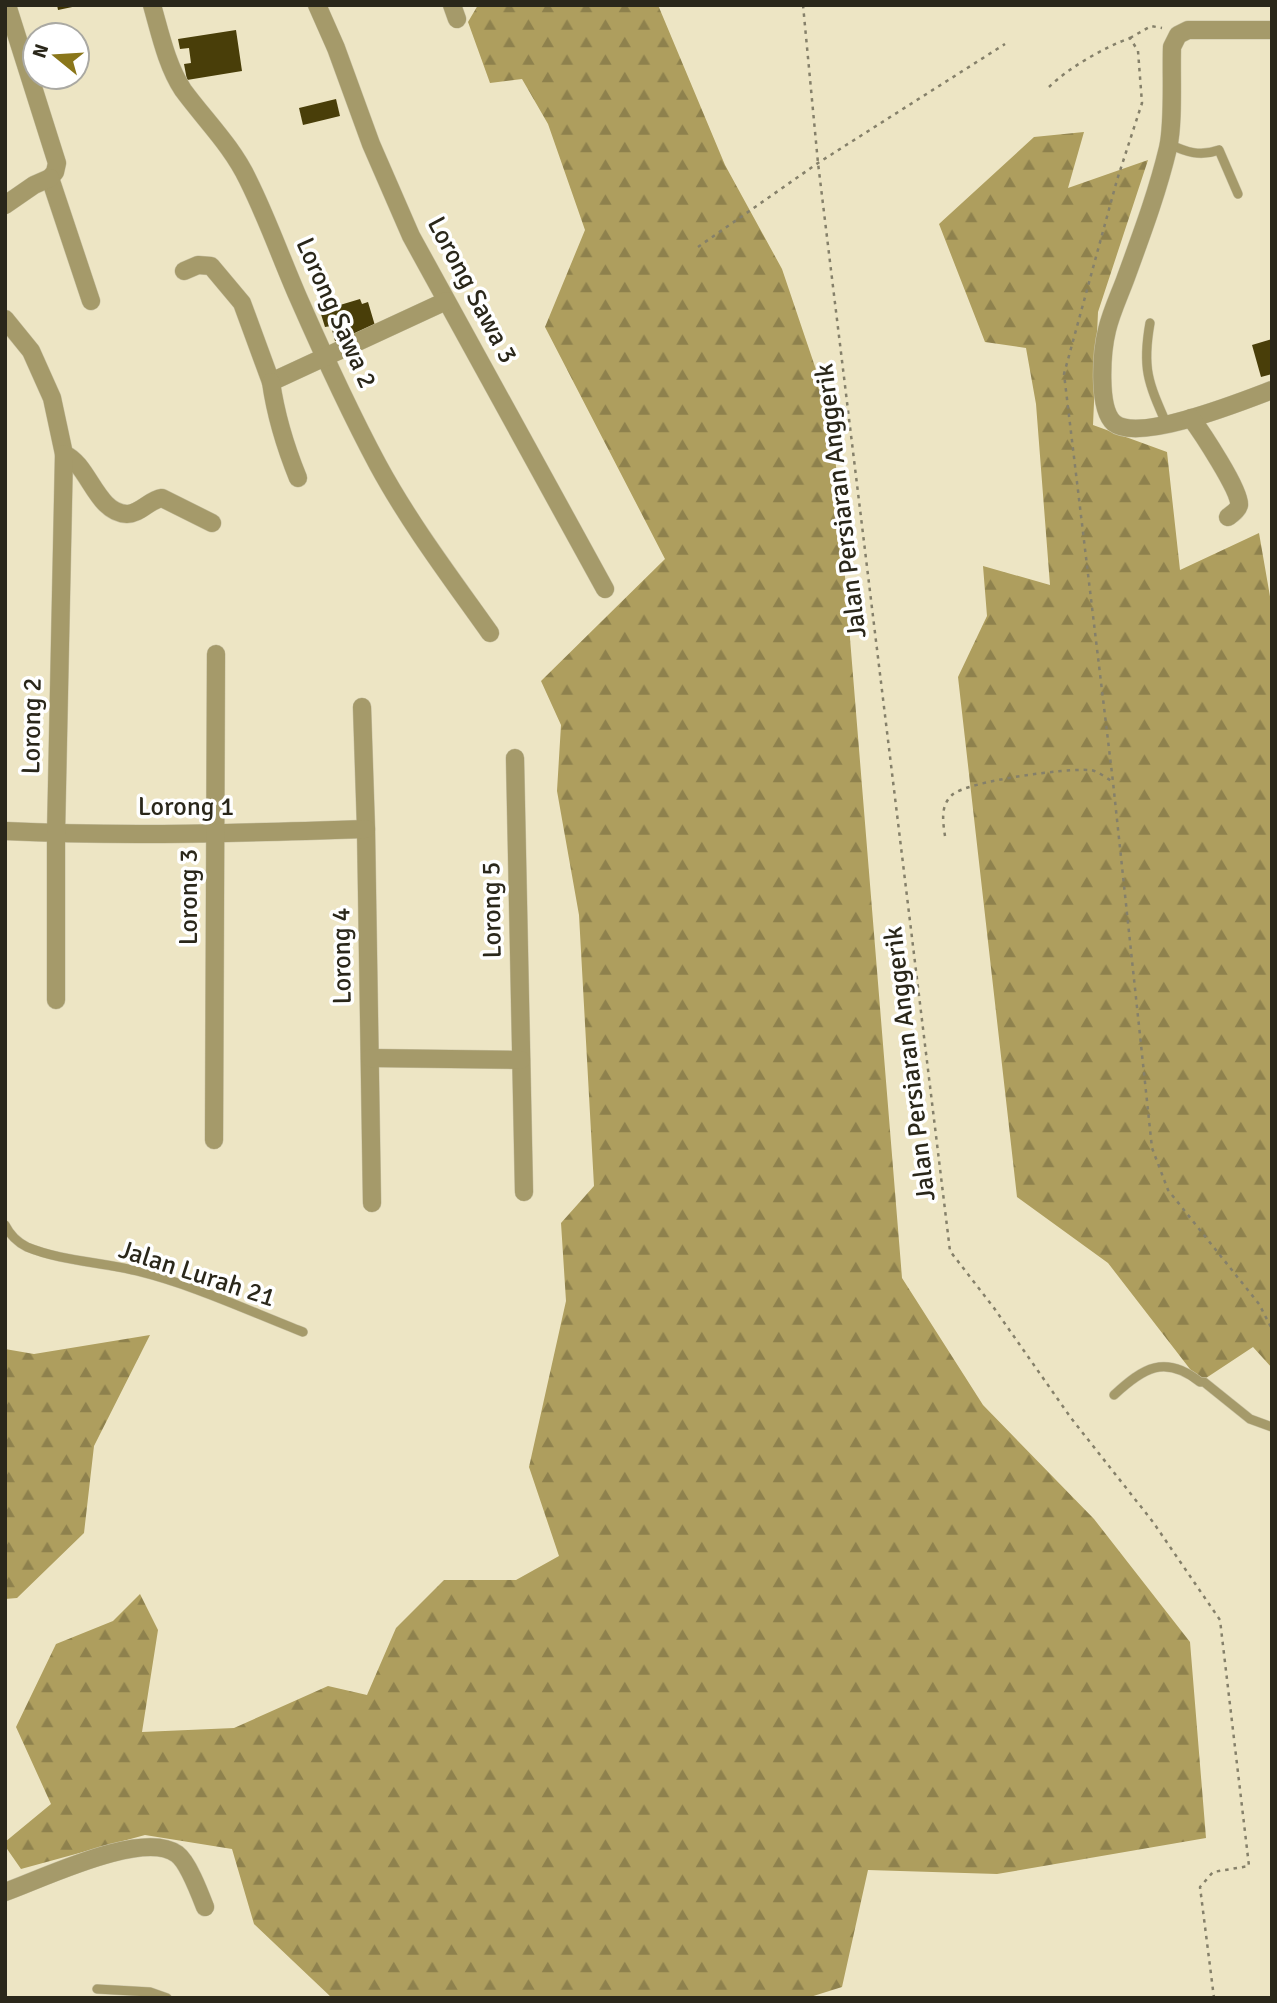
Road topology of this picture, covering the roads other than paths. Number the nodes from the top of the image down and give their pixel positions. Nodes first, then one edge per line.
1 (8, 5) edge
2 (152, 5) edge
3 (317, 5) edge
4 (1272, 30) edge
5 (1169, 144) junction
6 (50, 178) junction
7 (1238, 194) dead end
8 (5, 205) edge
9 (184, 271) dead end
10 (91, 301) dead end
11 (446, 301) junction
12 (5, 320) edge
13 (1150, 323) dead end
14 (326, 356) junction
15 (271, 382) junction
16 (1272, 390) edge
17 (1191, 418) junction
18 (1166, 423) junction
19 (64, 454) junction
20 (298, 478) dead end
21 (1228, 517) dead end
22 (212, 523) dead end
23 (605, 589) dead end
24 (490, 633) dead end
25 (216, 654) dead end
26 (362, 707) dead end
27 (514, 758) dead end
28 (366, 830) junction
29 (5, 831) edge
30 (56, 834) junction
31 (215, 835) junction
32 (56, 1000) dead end
33 (370, 1058) junction
34 (521, 1060) junction
35 (214, 1140) dead end
36 (524, 1192) dead end
37 (372, 1203) dead end
38 (5, 1225) edge
39 (303, 1332) dead end
40 (1114, 1395) dead end
41 (1272, 1427) edge
42 (5, 1892) edge
43 (205, 1907) dead end
44 (97, 1989) dead end
45 (167, 1998) edge

1 - 6 street
2 - 14 street, Lorong Sawa 2
3 - 11 street, Lorong Sawa 3
4 - 5 street
5 - 7 lane
5 - 18 street
6 - 8 street
6 - 10 street
9 - 15 street
11 - 14 street
11 - 23 street, Lorong Sawa 3
12 - 19 street, Lorong 2
13 - 18 lane
14 - 15 street
14 - 24 street, Lorong Sawa 2
15 - 20 street
16 - 17 street
17 - 18 street
17 - 21 street
19 - 22 street, Lorong 2
19 - 30 street, Lorong 2
25 - 31 street, Lorong 3
26 - 28 street, Lorong 4
27 - 34 street, Lorong 5
28 - 31 street, Lorong 1
28 - 33 street, Lorong 4
29 - 30 street, Lorong 1
30 - 31 street, Lorong 1
30 - 32 street, Lorong 2
31 - 35 street, Lorong 3
33 - 34 street
33 - 37 street, Lorong 4
34 - 36 street, Lorong 5
38 - 39 lane, Jalan Lurah 21
40 - 41 lane
42 - 43 street
44 - 45 lane

